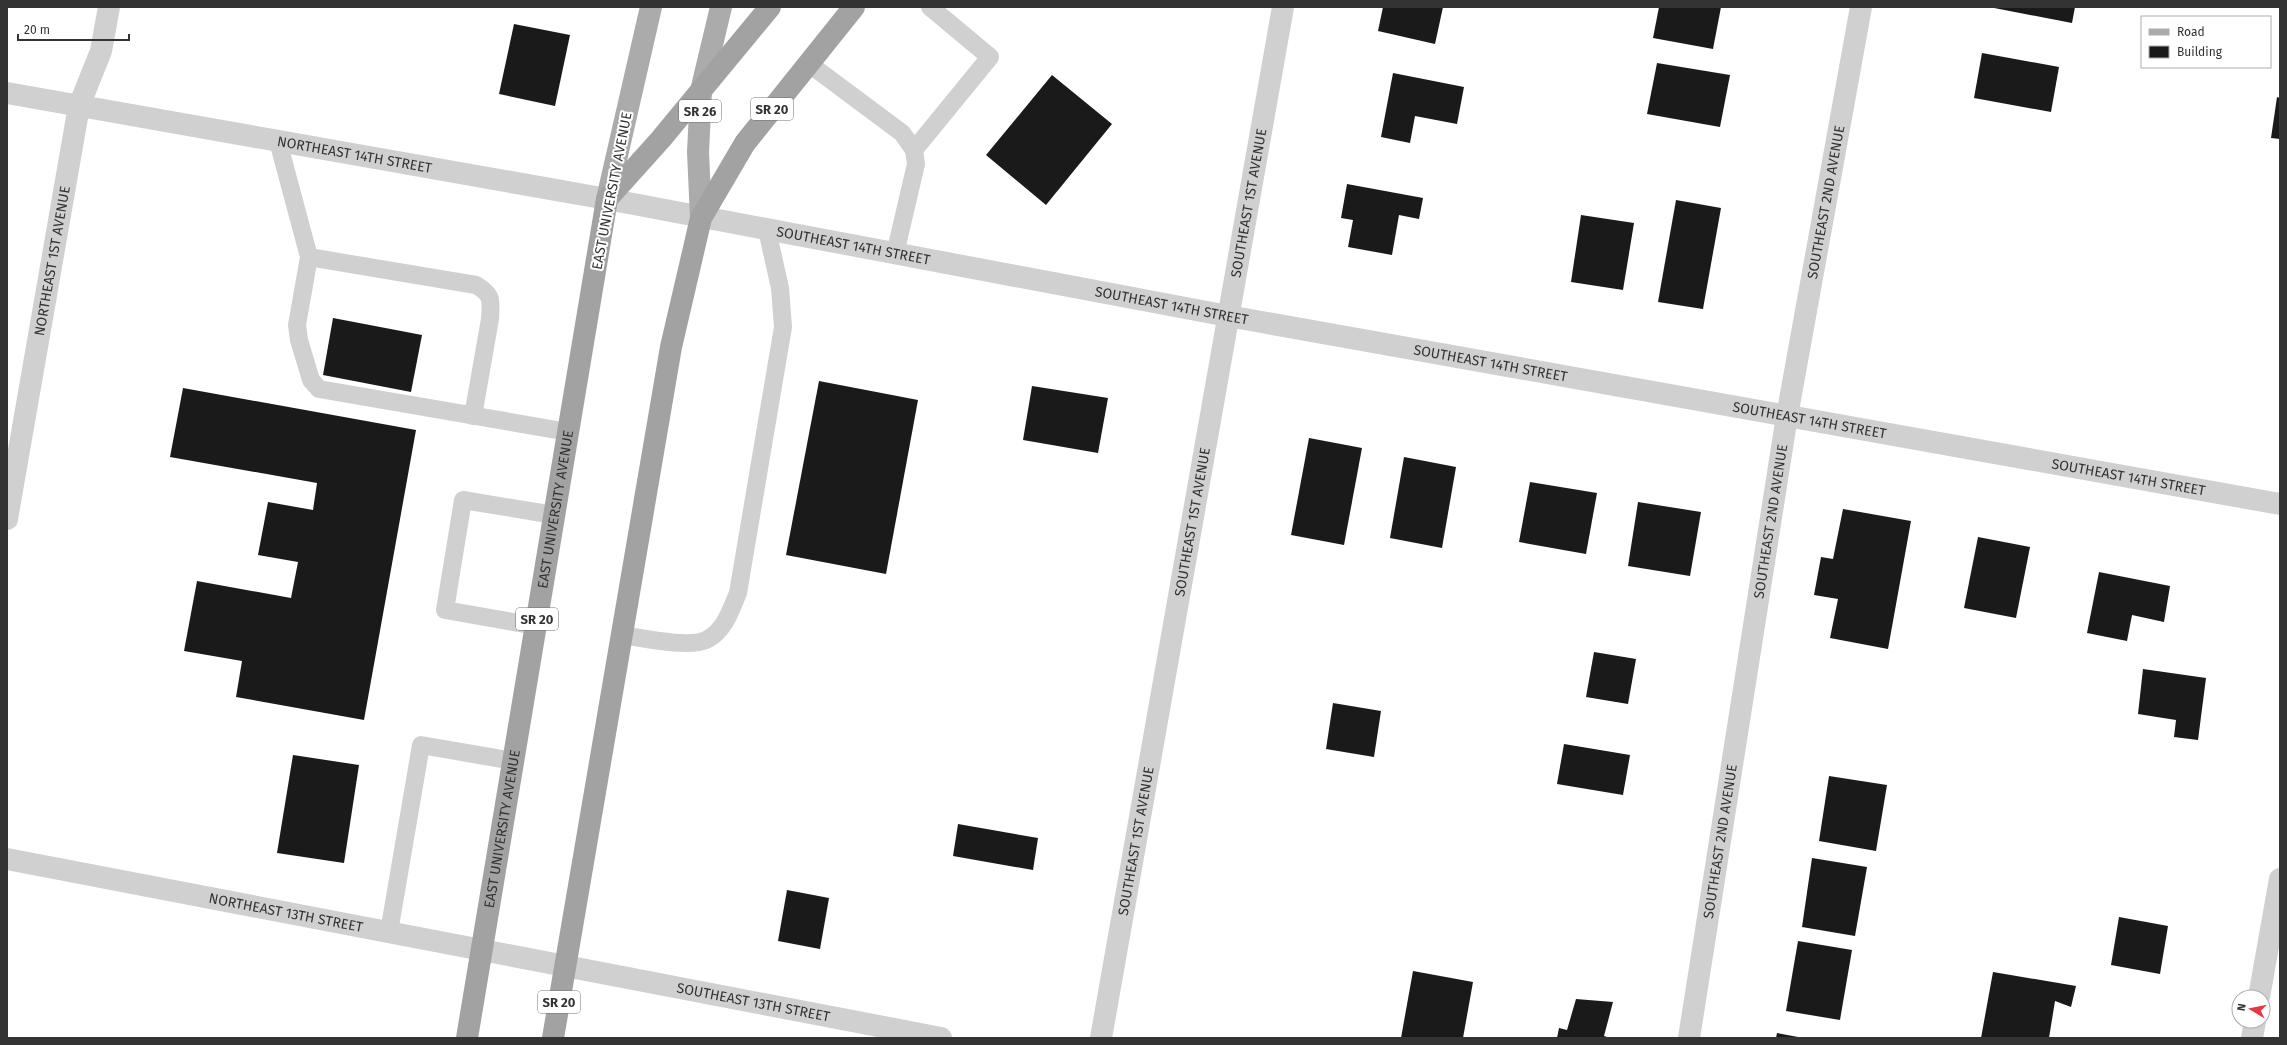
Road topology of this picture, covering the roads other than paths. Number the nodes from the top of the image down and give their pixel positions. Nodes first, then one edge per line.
1 (109, 7) edge
2 (651, 7) edge
3 (721, 7) edge
4 (770, 7) edge
5 (854, 7) edge
6 (930, 7) edge
7 (1283, 7) edge
8 (1860, 7) edge
9 (808, 63) junction
10 (701, 91) junction
11 (7, 93) edge
12 (80, 106) junction
13 (278, 141) junction
14 (914, 150) junction
15 (608, 200) junction
16 (702, 218) junction
17 (767, 230) junction
18 (895, 254) junction
19 (309, 257) junction
20 (1228, 316) junction
21 (473, 416) junction
22 (1787, 416) junction
23 (568, 432) junction
24 (2280, 504) edge
25 (554, 515) junction
26 (7, 519) edge
27 (536, 626) junction
28 (622, 635) junction
29 (513, 761) junction
30 (7, 859) edge
31 (2280, 879) edge
32 (389, 932) junction
33 (481, 950) junction
34 (565, 966) junction
35 (2260, 989) edge
36 (467, 1038) edge
37 (553, 1038) edge
38 (936, 1038) edge
39 (1101, 1038) edge
40 (1689, 1038) edge

1 - 12 street, NORTHEAST 1ST AVENUE
2 - 15 main road, EAST UNIVERSITY AVENUE
3 - 10 main road, SR 26
4 - 10 highway
5 - 9 highway, SR 20
6 - 14 lane
7 - 20 street, SOUTHEAST 1ST AVENUE
8 - 22 street, SOUTHEAST 2ND AVENUE
9 - 14 lane
9 - 16 highway, SR 20
10 - 15 highway
10 - 16 main road, SR 26
11 - 12 street, NORTHEAST 14TH STREET
12 - 13 street, NORTHEAST 14TH STREET
12 - 26 street, NORTHEAST 1ST AVENUE
13 - 15 street, NORTHEAST 14TH STREET
13 - 19 lane
14 - 18 lane
15 - 16 street, NORTHEAST 14TH STREET
15 - 23 highway, EAST UNIVERSITY AVENUE / SR 20
16 - 17 street, SOUTHEAST 14TH STREET
16 - 28 highway, SR 20
17 - 18 street, SOUTHEAST 14TH STREET
17 - 28 lane
18 - 20 street, SOUTHEAST 14TH STREET
19 - 21 lane
19 - 21 lane
20 - 22 street, SOUTHEAST 14TH STREET
20 - 39 street, SOUTHEAST 1ST AVENUE
21 - 23 lane
22 - 24 street, SOUTHEAST 14TH STREET
22 - 40 street, SOUTHEAST 2ND AVENUE
23 - 25 highway, EAST UNIVERSITY AVENUE / SR 20
25 - 27 highway, EAST UNIVERSITY AVENUE / SR 20
25 - 27 lane
27 - 29 highway, EAST UNIVERSITY AVENUE / SR 20
28 - 34 highway, SR 20
29 - 32 lane
29 - 33 highway, EAST UNIVERSITY AVENUE / SR 20
30 - 32 street, NORTHEAST 13TH STREET
31 - 35 street
32 - 33 street, NORTHEAST 13TH STREET
33 - 34 street, NORTHEAST 13TH STREET
33 - 36 highway, EAST UNIVERSITY AVENUE / SR 20
34 - 37 highway, SR 20
34 - 38 street, SOUTHEAST 13TH STREET

